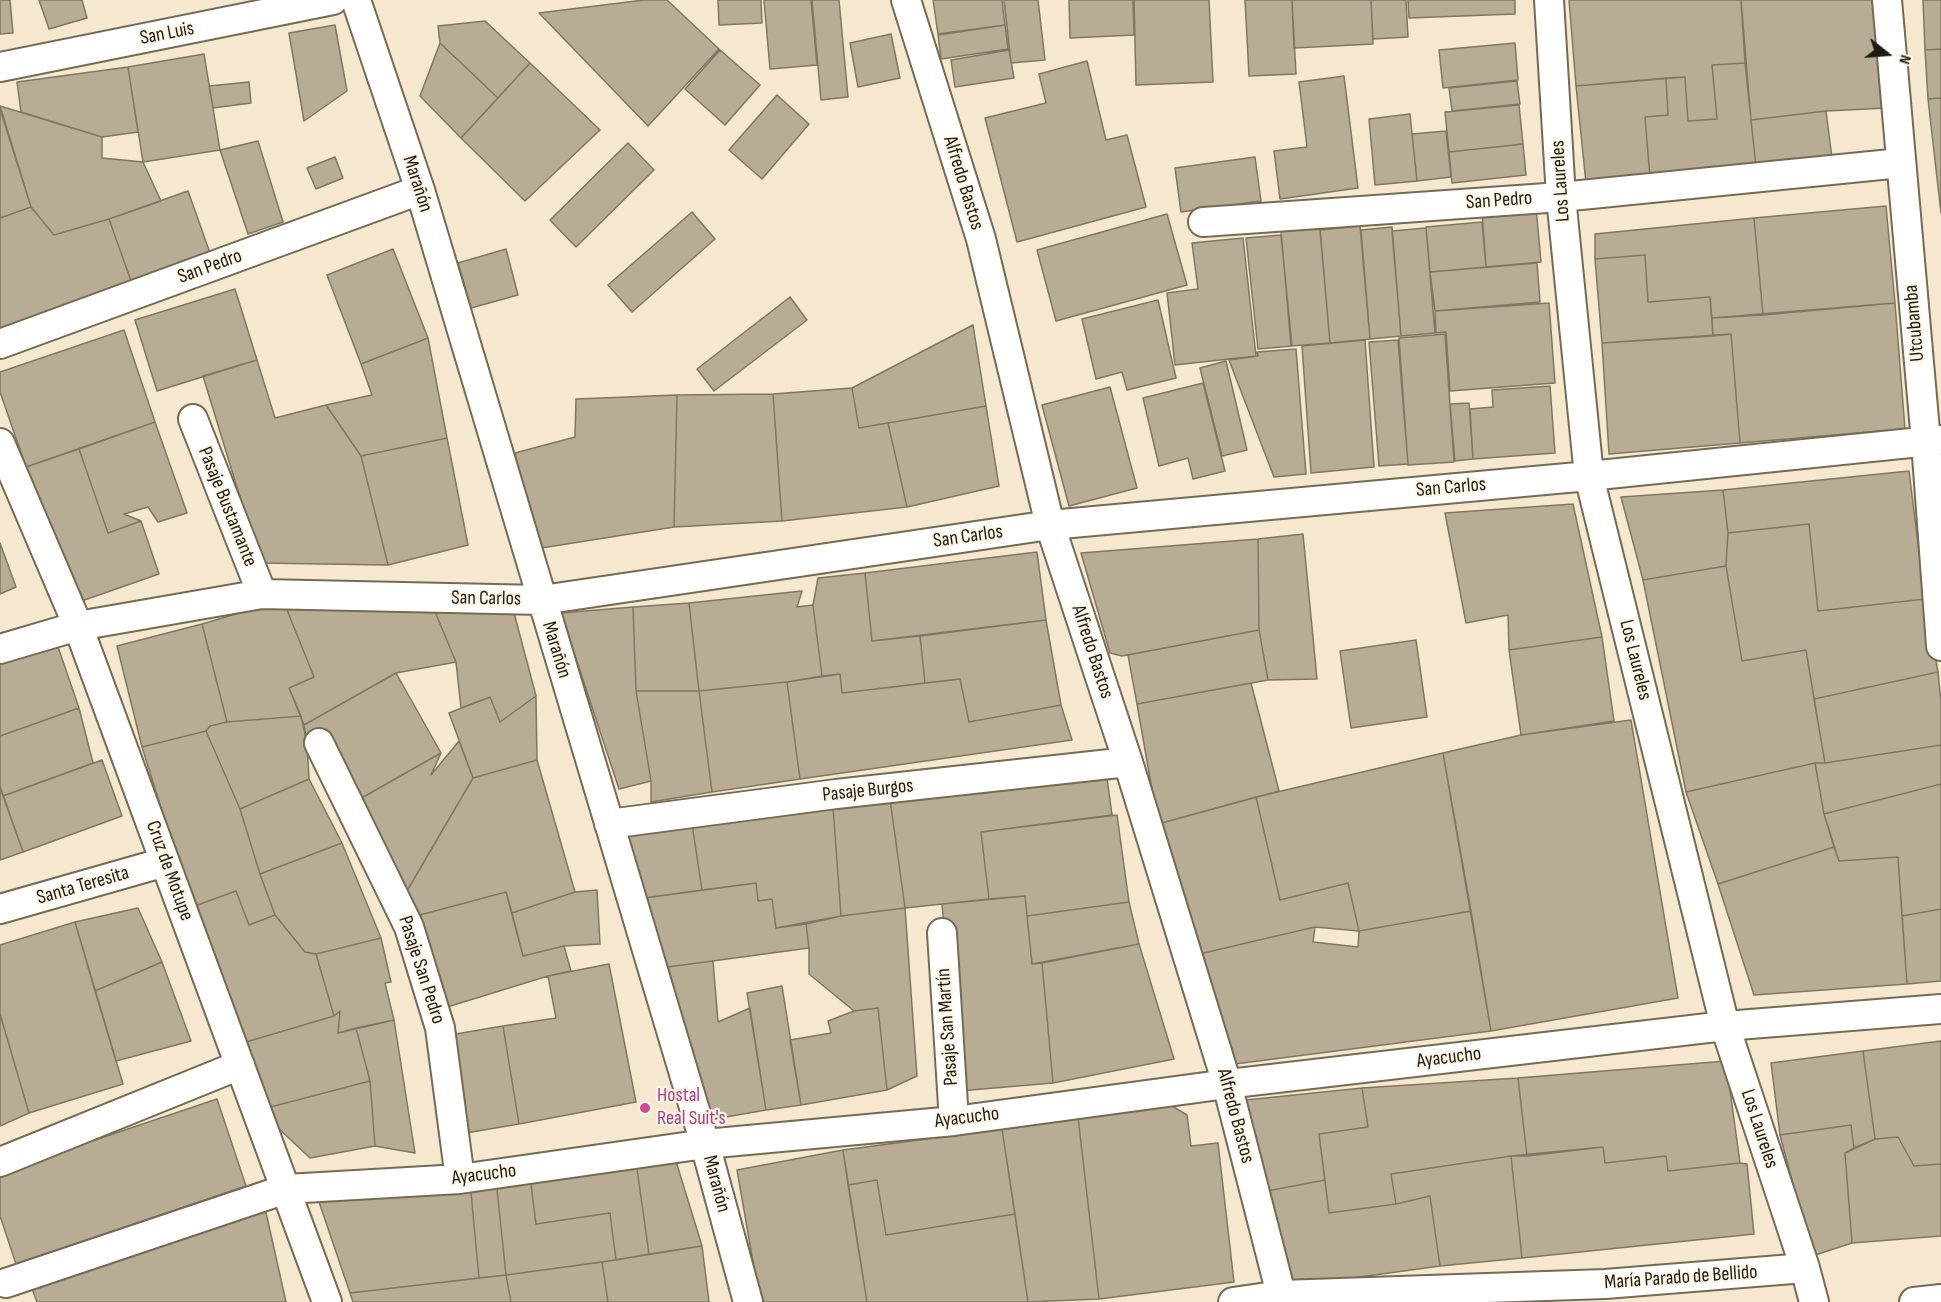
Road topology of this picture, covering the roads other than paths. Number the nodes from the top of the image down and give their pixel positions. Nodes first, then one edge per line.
1 (333, 0) edge
2 (356, 0) edge
3 (906, 0) edge
4 (1550, 0) edge
5 (1887, 0) edge
6 (0, 67) edge
7 (1901, 163) junction
8 (420, 190) junction
9 (1561, 197) junction
10 (1203, 222) dead end
11 (0, 344) edge
12 (193, 419) dead end
13 (1933, 441) edge
14 (0, 443) edge
15 (1589, 476) junction
16 (1050, 525) junction
17 (262, 594) junction
18 (542, 600) junction
19 (78, 626) junction
20 (1941, 646) edge
21 (0, 649) edge
22 (319, 743) dead end
23 (1128, 762) junction
24 (609, 824) junction
25 (165, 862) junction
26 (0, 909) edge
27 (942, 933) dead end
28 (1941, 1009) edge
29 (1725, 1026) junction
30 (240, 1065) junction
31 (1227, 1084) junction
32 (954, 1120) junction
33 (705, 1144) junction
34 (0, 1162) edge
35 (460, 1179) junction
36 (286, 1189) junction
37 (1805, 1268) junction
38 (6, 1284) edge
39 (1282, 1298) edge
40 (1941, 1299) edge
41 (327, 1302) edge
42 (748, 1302) edge
43 (1233, 1302) edge
44 (1814, 1302) edge
45 (1914, 1302) edge

1 - 6 street, San Luis
2 - 8 street, Marañón
3 - 16 street, Alfredo Bastos
4 - 9 street, Los Laureles
5 - 7 street, Utcubamba
7 - 9 street, San Pedro
7 - 13 street, Utcubamba
8 - 11 street, San Pedro
8 - 18 street, Marañón
9 - 10 street, San Pedro
9 - 15 street, Los Laureles
12 - 17 street, Pasaje Bustamante
13 - 15 street, San Carlos
13 - 20 street, Utcubamba
14 - 19 street, Cruz de Motupe
15 - 16 street, San Carlos
15 - 29 street, Los Laureles
16 - 18 street, San Carlos
16 - 23 street, Alfredo Bastos
17 - 18 street, San Carlos
17 - 19 street, San Carlos
18 - 24 street, Marañón
19 - 21 street, San Carlos
19 - 25 street, Cruz de Motupe
22 - 35 street, Pasaje San Pedro
23 - 24 street, Pasaje Burgos
23 - 31 street, Alfredo Bastos
24 - 33 street, Marañón
25 - 26 street, Santa Teresita
25 - 30 street, Cruz de Motupe
27 - 32 street, Pasaje San Martín
28 - 29 street, Ayacucho
29 - 31 street, Ayacucho
29 - 37 street, Los Laureles
30 - 34 street
30 - 36 street, Cruz de Motupe
31 - 32 street, Ayacucho
31 - 39 street, Alfredo Bastos
32 - 33 street, Ayacucho
33 - 35 street, Ayacucho
33 - 42 street, Marañón
35 - 36 street, Ayacucho
36 - 38 street, Ayacucho
36 - 41 street, Cruz de Motupe
37 - 39 street, María Parado de Bellido
37 - 44 street, Los Laureles
39 - 43 street, María Parado de Bellido
40 - 45 street

